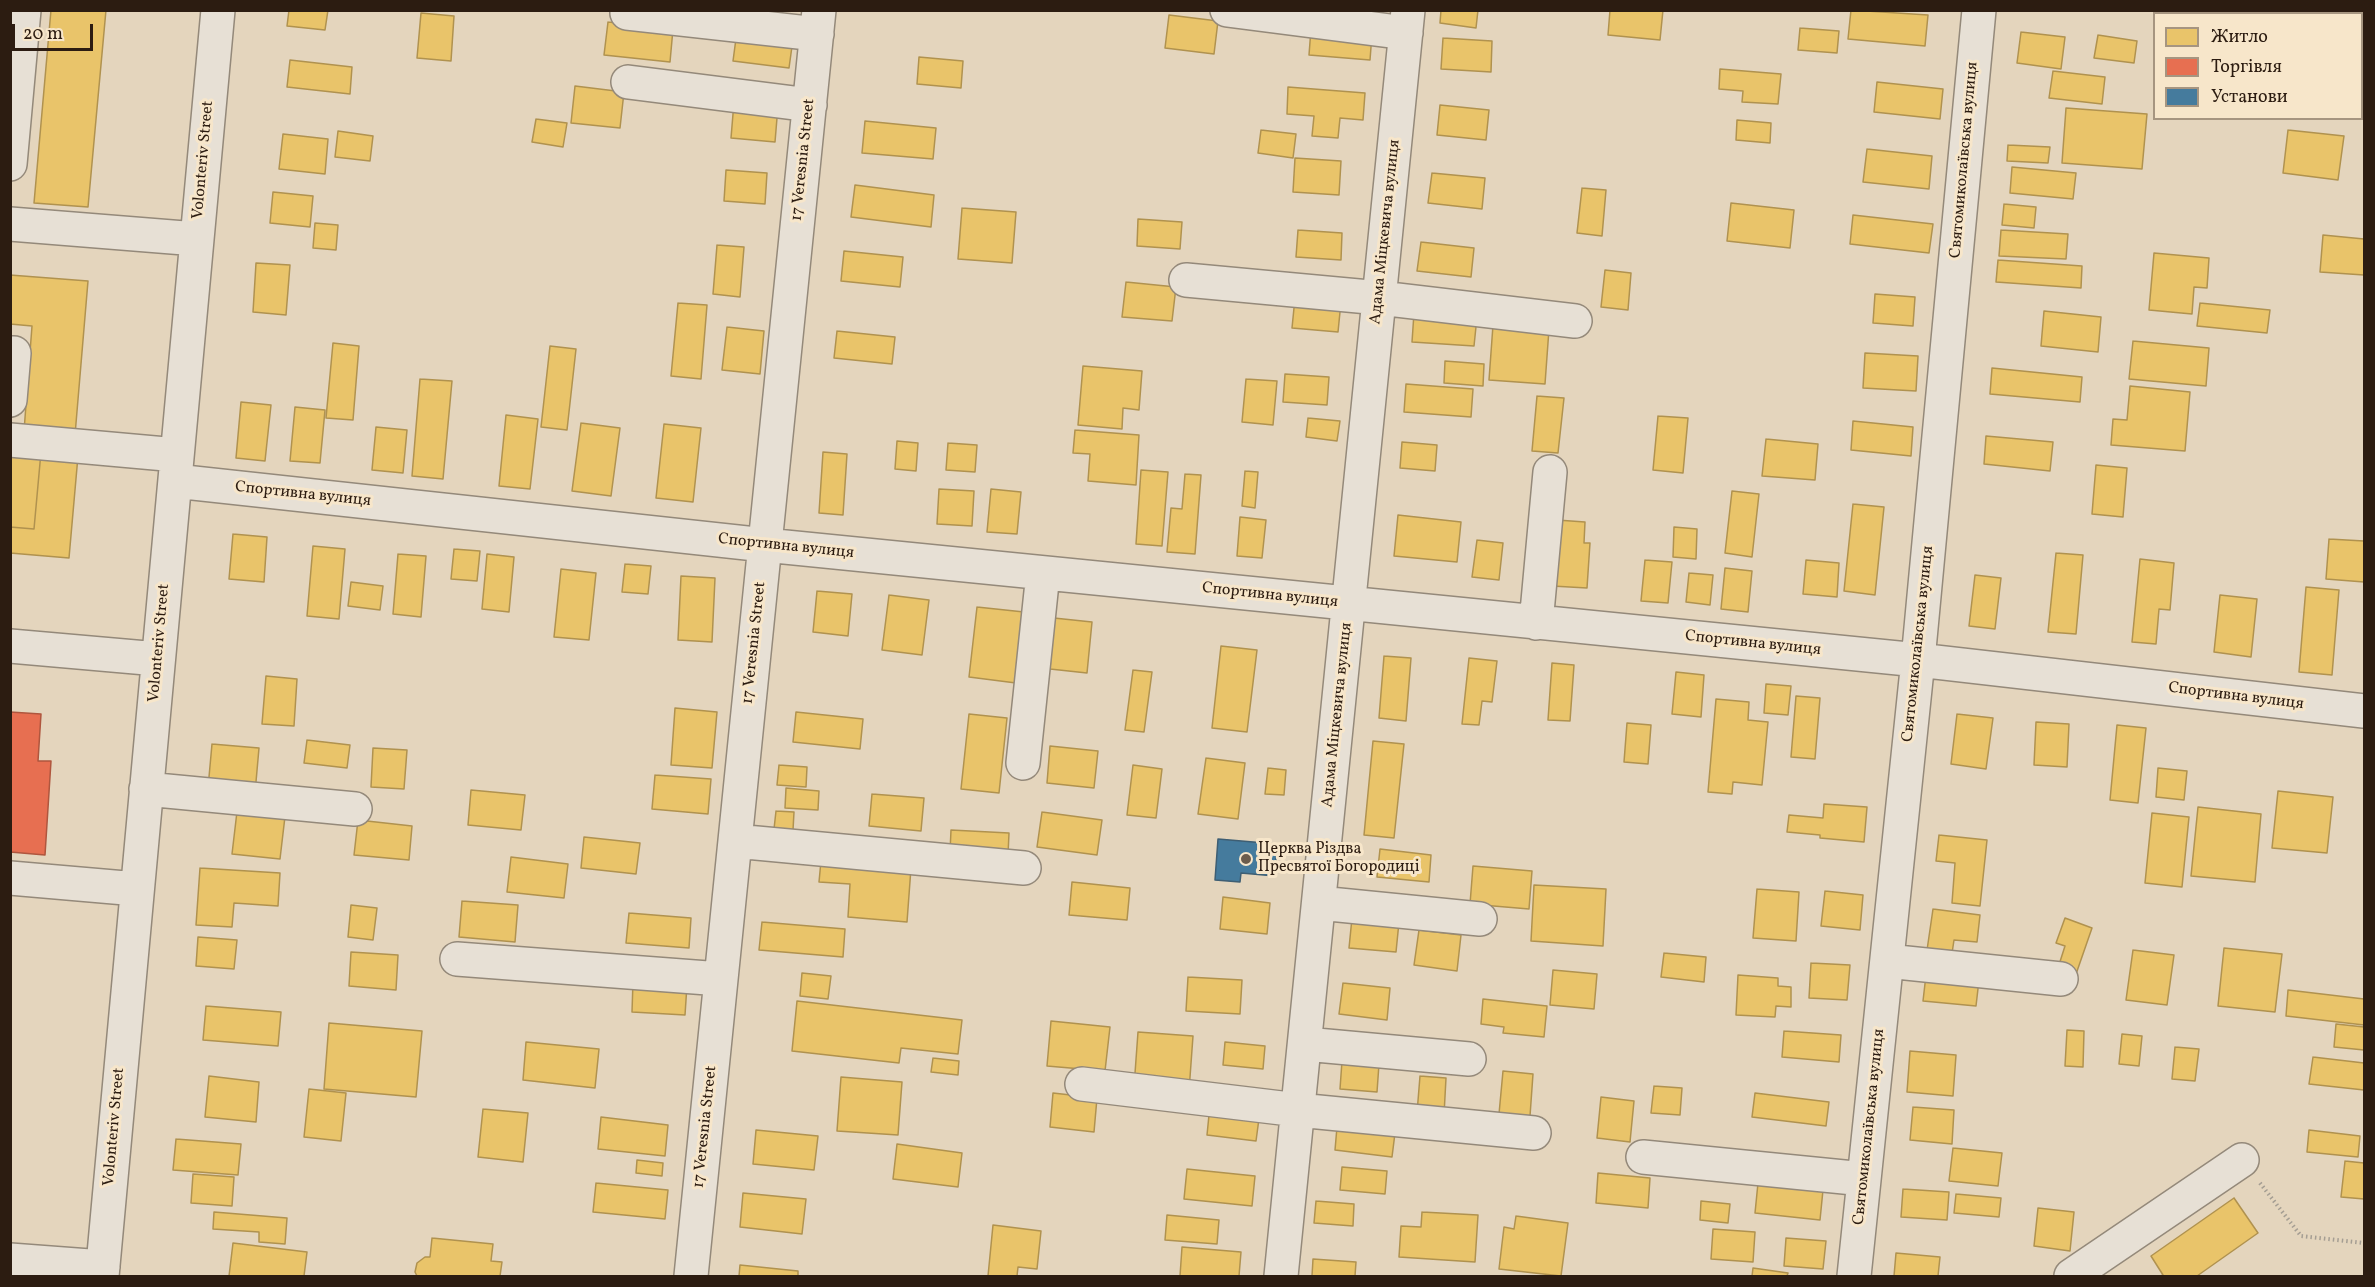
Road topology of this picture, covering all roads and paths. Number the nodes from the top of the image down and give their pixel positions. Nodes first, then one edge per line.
1 (24, 10) edge
2 (218, 10) edge
3 (1227, 10) edge
4 (1979, 10) edge
5 (627, 14) dead end
6 (818, 22) edge
7 (1407, 22) edge
8 (628, 82) dead end
9 (810, 105) junction
10 (10, 164) edge
11 (10, 224) edge
12 (197, 239) junction
13 (1186, 280) dead end
14 (1380, 298) junction
15 (1575, 321) dead end
16 (10, 353) edge
17 (10, 400) edge
18 (10, 440) edge
19 (176, 468) junction
20 (1550, 472) dead end
21 (765, 545) junction
22 (1043, 573) junction
23 (1349, 604) junction
24 (1536, 623) junction
25 (10, 645) edge
26 (158, 659) junction
27 (1918, 660) junction
28 (2364, 711) edge
29 (1023, 763) dead end
30 (146, 789) junction
31 (355, 809) dead end
32 (735, 841) junction
33 (1024, 868) dead end
34 (10, 878) edge
35 (137, 889) junction
36 (1318, 903) junction
37 (1480, 919) dead end
38 (457, 959) dead end
39 (1887, 961) junction
40 (721, 979) junction
41 (2061, 980) dead end
42 (1305, 1044) junction
43 (1469, 1059) dead end
44 (1082, 1084) dead end
45 (1298, 1110) junction
46 (1534, 1133) dead end
47 (1643, 1157) dead end
48 (2242, 1160) joint
49 (1864, 1179) junction
50 (2364, 1243) edge
51 (10, 1260) edge
52 (102, 1272) edge
53 (691, 1276) edge
54 (1281, 1276) edge
55 (1854, 1276) edge
56 (2071, 1276) edge

1 - 10 street
2 - 12 street, Volonteriv Street
3 - 7 street
4 - 27 street, Святомиколаївська вулиця
5 - 6 street
6 - 9 street, 17 Veresnia Street
7 - 14 street, Адама Міцкевича вулиця
8 - 9 street
9 - 21 street, 17 Veresnia Street
11 - 12 street
12 - 19 street, Volonteriv Street
13 - 14 street
14 - 15 street
14 - 23 street, Адама Міцкевича вулиця
16 - 17 street
18 - 19 street, Спортивна вулиця
19 - 21 street, Спортивна вулиця
19 - 26 street, Volonteriv Street
20 - 24 street
21 - 22 street, Спортивна вулиця
21 - 32 street, 17 Veresnia Street
22 - 23 street, Спортивна вулиця
22 - 29 street
23 - 24 street, Спортивна вулиця
23 - 36 street, Адама Міцкевича вулиця
24 - 27 street, Спортивна вулиця
25 - 26 street
26 - 30 street, Volonteriv Street
27 - 28 street, Спортивна вулиця
27 - 39 street, Святомиколаївська вулиця
30 - 31 street
30 - 35 street, Volonteriv Street
32 - 33 street
32 - 40 street, 17 Veresnia Street
34 - 35 street
35 - 52 street, Volonteriv Street
36 - 37 street
36 - 42 street, Адама Міцкевича вулиця
38 - 40 street
39 - 41 street
39 - 49 street, Святомиколаївська вулиця
40 - 53 street, 17 Veresnia Street
42 - 43 street
42 - 45 street, Адама Міцкевича вулиця
44 - 45 street
45 - 46 street
45 - 54 street, Адама Міцкевича вулиця
47 - 49 street
48 - 50 path
48 - 56 street
49 - 55 street, Святомиколаївська вулиця
51 - 52 street

